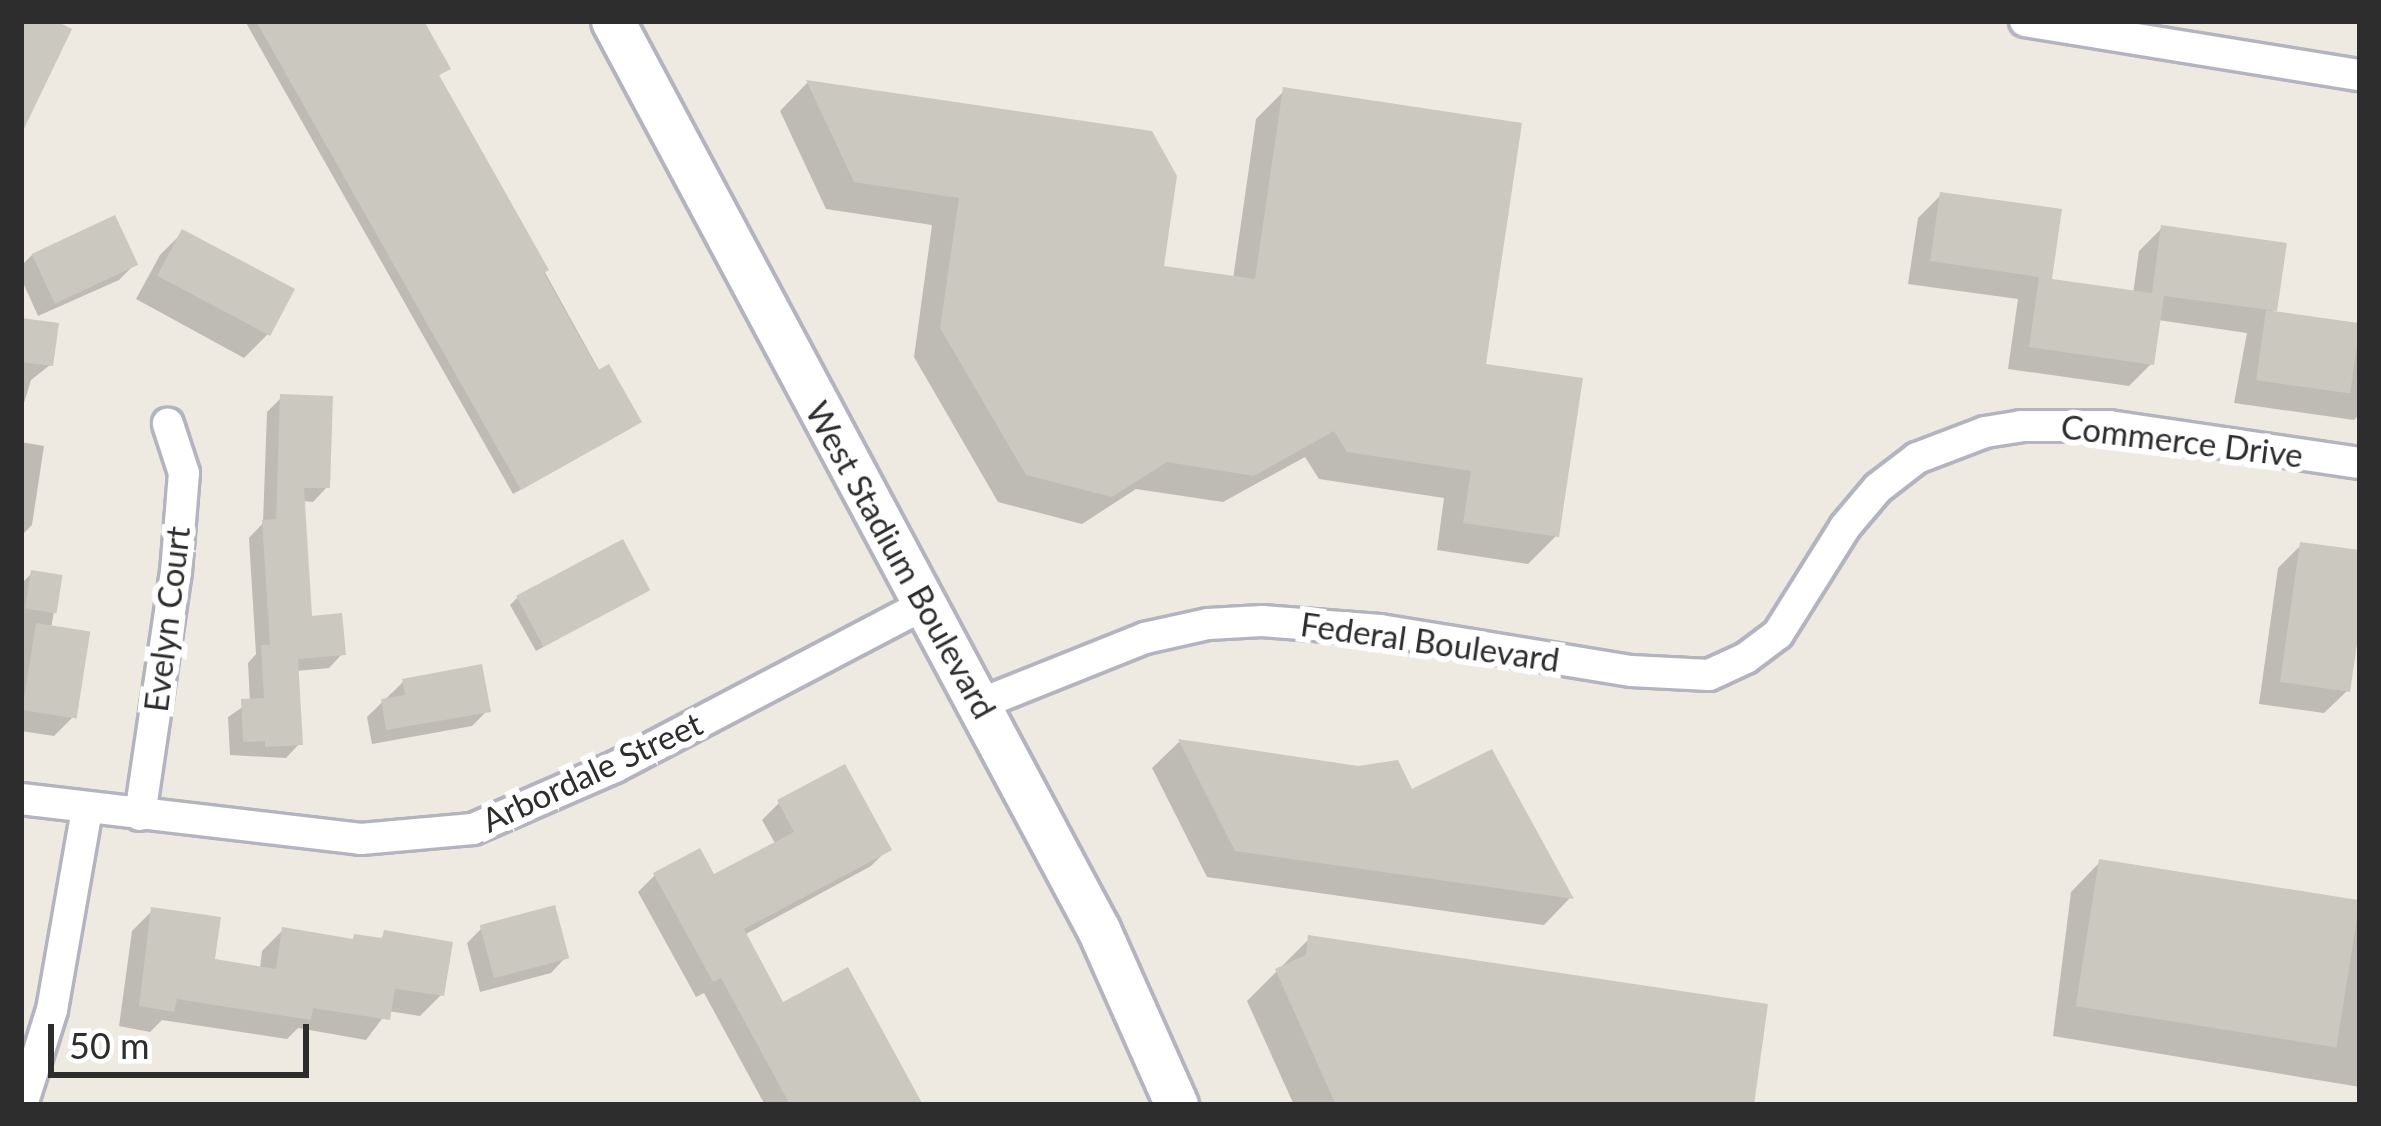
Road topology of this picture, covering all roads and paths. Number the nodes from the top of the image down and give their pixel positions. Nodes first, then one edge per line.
1 (613, 21) edge
2 (2025, 21) edge
3 (2360, 75) edge
4 (168, 424) dead end
5 (2360, 463) edge
6 (923, 605) junction
7 (1746, 658) joint
8 (980, 704) junction
9 (21, 799) edge
10 (87, 810) junction
11 (140, 814) junction
12 (22, 1105) edge
13 (1177, 1105) edge

1 - 6 main road, West Stadium Boulevard
2 - 3 street
4 - 11 street, Evelyn Court
5 - 7 street, Commerce Drive
6 - 8 main road, West Stadium Boulevard
6 - 11 street, Arbordale Street
7 - 8 street, Federal Boulevard
8 - 13 main road, West Stadium Boulevard
9 - 10 street, Arbordale Street
10 - 11 street, Arbordale Street
10 - 12 street

